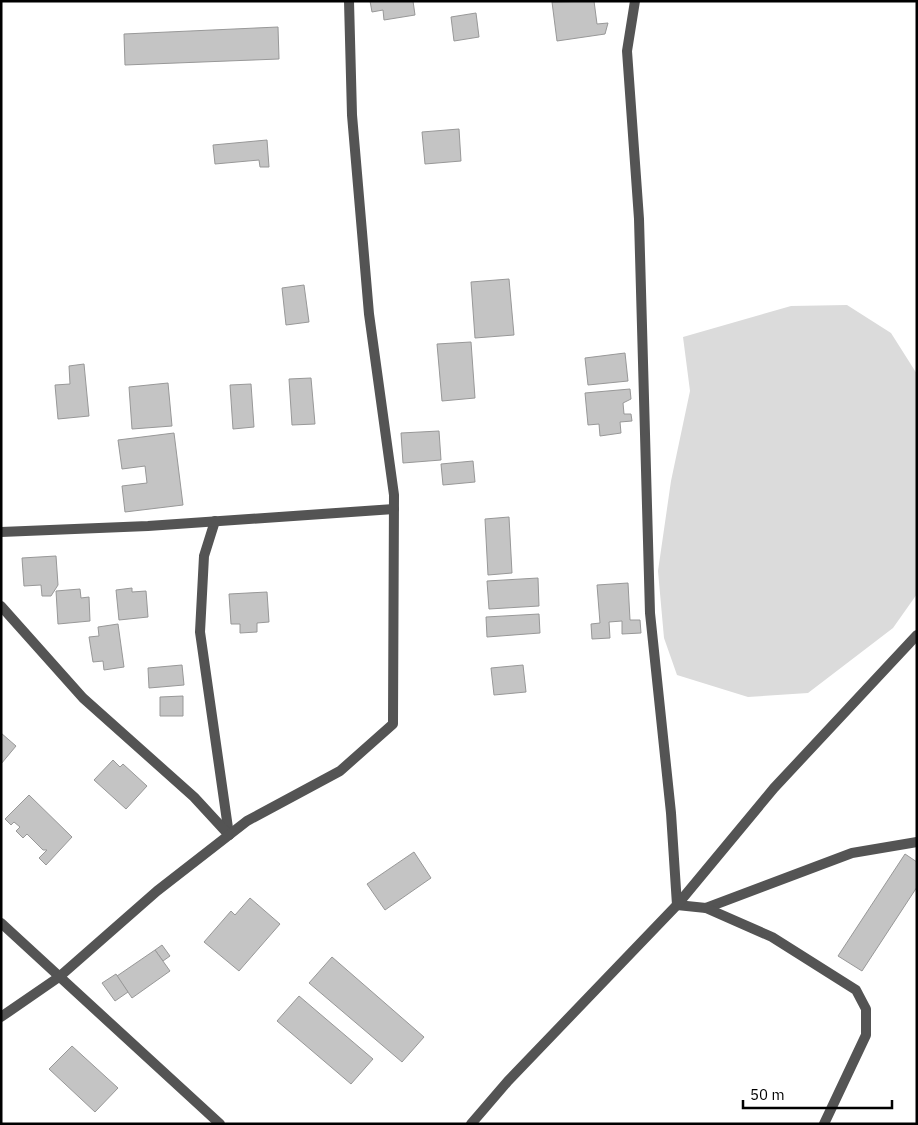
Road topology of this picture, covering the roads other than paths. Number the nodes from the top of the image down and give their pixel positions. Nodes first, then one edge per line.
1 (349, 1) edge
2 (635, 1) edge
3 (394, 509) junction
4 (215, 521) junction
5 (1, 532) edge
6 (1, 606) edge
7 (917, 635) edge
8 (229, 835) junction
9 (917, 842) edge
10 (677, 905) junction
11 (706, 908) junction
12 (1, 923) edge
13 (59, 977) junction
14 (1, 1017) edge
15 (220, 1124) edge
16 (471, 1124) edge
17 (824, 1124) edge

1 - 3 street
2 - 10 street
3 - 4 street
3 - 8 street
4 - 5 street
4 - 8 street
6 - 8 street
7 - 10 street
8 - 13 street
9 - 11 street
10 - 11 street
10 - 16 street
11 - 17 street
12 - 13 street
13 - 14 street
13 - 15 street

